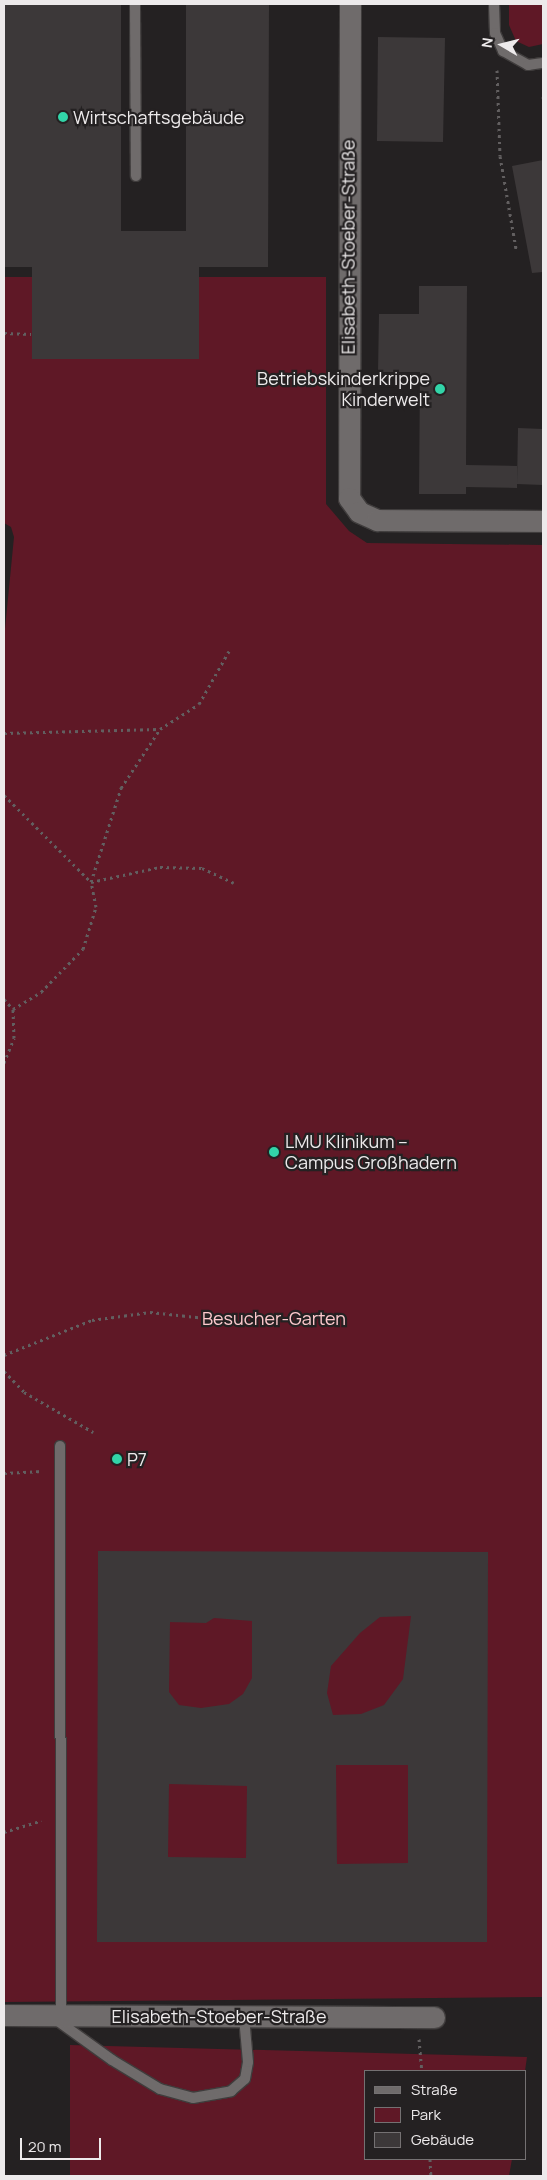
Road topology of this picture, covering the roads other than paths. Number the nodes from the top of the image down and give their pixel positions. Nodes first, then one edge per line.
1 (135, 4) edge
2 (350, 4) edge
3 (494, 4) edge
4 (543, 62) edge
5 (136, 176) dead end
6 (543, 521) edge
7 (60, 1446) dead end
8 (4, 2015) edge
9 (56, 2015) junction
10 (244, 2016) junction
11 (426, 2017) road end

1 - 5 lane
2 - 6 street, Elisabeth-Stoeber-Straße
3 - 4 lane
7 - 9 lane
8 - 9 street, Elisabeth-Stoeber-Straße
9 - 10 street, Elisabeth-Stoeber-Straße
9 - 10 lane
10 - 11 street, Elisabeth-Stoeber-Straße

